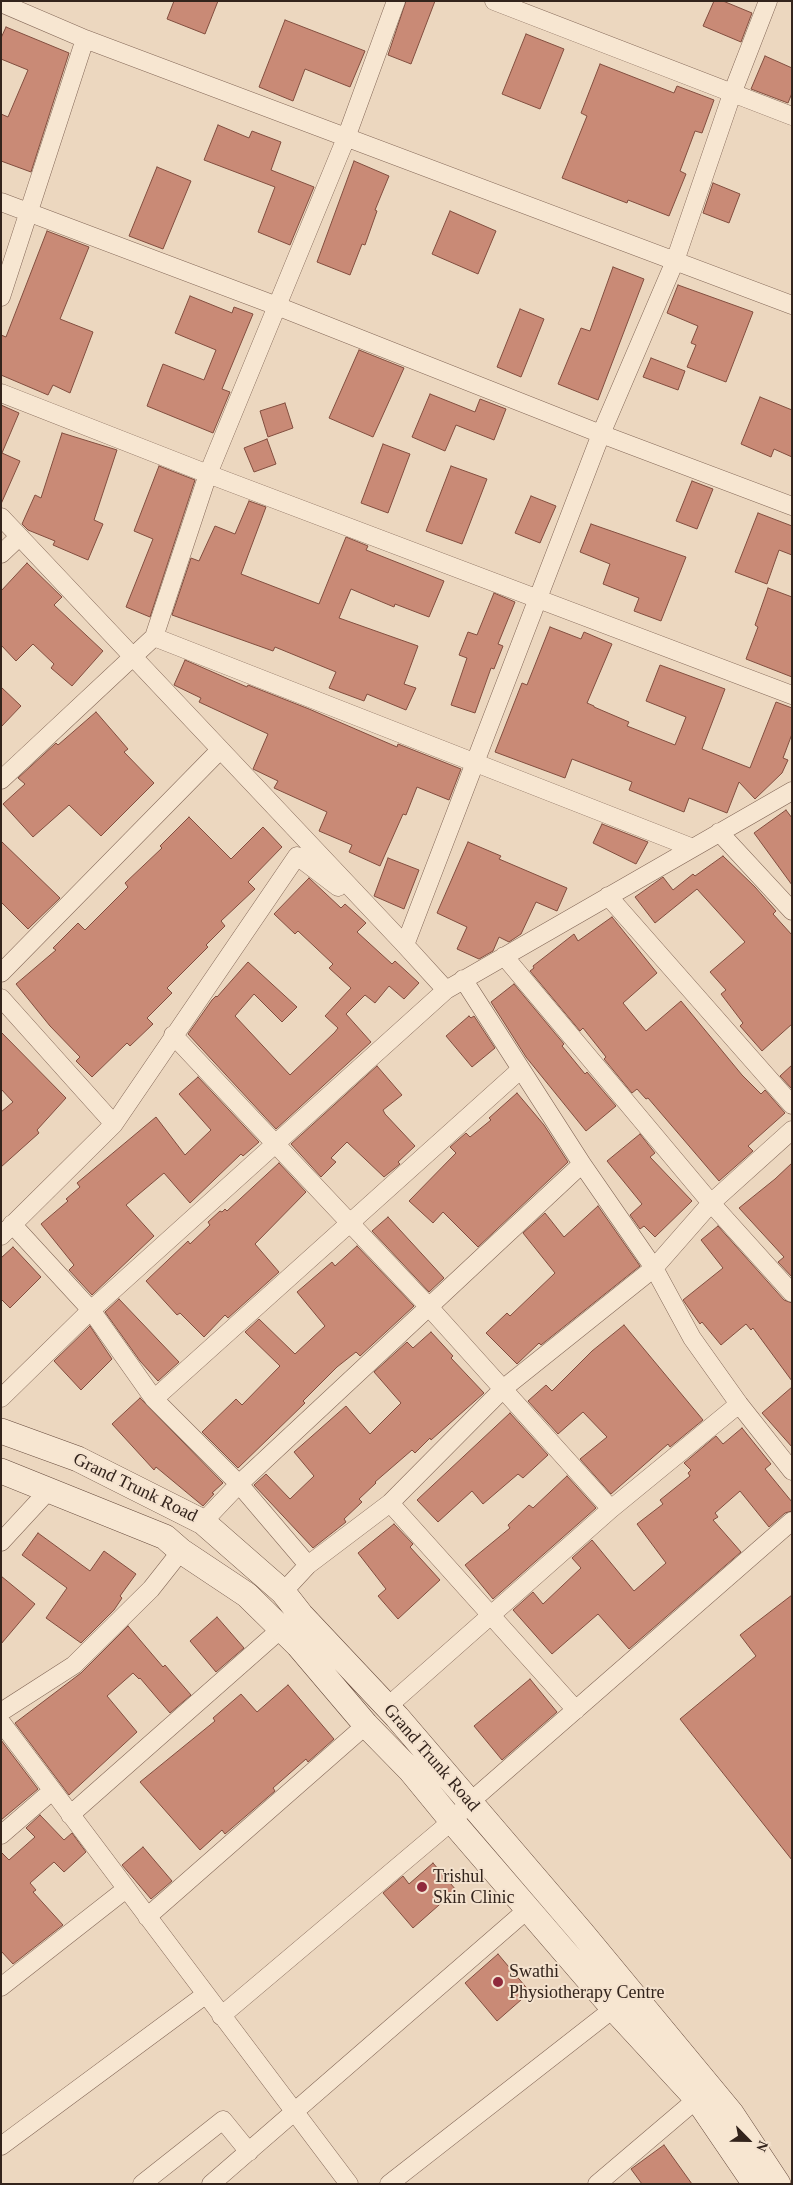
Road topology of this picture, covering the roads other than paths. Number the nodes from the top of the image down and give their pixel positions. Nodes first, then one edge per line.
1 (396, 1) edge
2 (494, 1) edge
3 (768, 1) edge
4 (1, 3) edge
5 (85, 39) junction
6 (732, 94) junction
7 (792, 116) edge
8 (346, 138) junction
9 (1, 202) edge
10 (28, 213) junction
11 (674, 261) junction
12 (1, 297) edge
13 (792, 305) edge
14 (277, 306) junction
15 (1, 393) edge
16 (601, 434) junction
17 (208, 474) junction
18 (792, 506) edge
19 (1, 518) edge
20 (20, 537) junction
21 (1, 554) edge
22 (538, 598) junction
23 (154, 636) junction
24 (133, 656) junction
25 (792, 695) edge
26 (220, 750) junction
27 (475, 762) junction
28 (1, 780) edge
29 (792, 791) edge
30 (719, 832) junction
31 (692, 848) junction
32 (608, 896) junction
33 (792, 911) edge
34 (380, 920) junction
35 (405, 945) junction
36 (504, 956) junction
37 (1, 973) edge
38 (463, 979) junction
39 (446, 990) junction
40 (1, 998) edge
41 (173, 1035) junction
42 (520, 1070) junction
43 (792, 1105) edge
44 (114, 1124) junction
45 (792, 1130) edge
46 (276, 1143) junction
47 (582, 1164) junction
48 (711, 1203) junction
49 (350, 1223) junction
50 (7, 1230) edge
51 (654, 1268) junction
52 (792, 1294) edge
53 (429, 1307) junction
54 (91, 1310) junction
55 (504, 1388) junction
56 (1, 1398) edge
57 (154, 1399) junction
58 (739, 1404) junction
59 (1, 1431) edge
60 (1, 1470) edge
61 (792, 1471) edge
62 (239, 1484) junction
63 (49, 1490) junction
64 (390, 1502) junction
65 (612, 1509) junction
66 (792, 1521) edge
67 (203, 1522) junction
68 (1, 1542) edge
69 (180, 1551) junction
70 (308, 1565) junction
71 (283, 1592) junction
72 (492, 1616) junction
73 (281, 1629) junction
74 (387, 1707) junction
75 (576, 1710) junction
76 (1, 1712) edge
77 (1, 1722) edge
78 (366, 1726) junction
79 (52, 1791) junction
80 (470, 1802) junction
81 (70, 1815) junction
82 (452, 1821) junction
83 (1, 1834) edge
84 (126, 1889) junction
85 (528, 1909) junction
86 (147, 1917) junction
87 (1, 1987) edge
88 (205, 1995) junction
89 (623, 2001) junction
90 (221, 2016) junction
91 (697, 2098) junction
92 (296, 2112) junction
93 (1, 2146) edge
94 (249, 2152) junction
95 (142, 2184) edge
96 (211, 2184) edge
97 (349, 2184) edge
98 (389, 2184) edge
99 (597, 2184) edge
100 (755, 2184) edge
101 (778, 2184) edge

1 - 8 street
2 - 6 street
3 - 6 street
4 - 5 street
5 - 8 street
5 - 10 street
6 - 7 street
6 - 11 street
8 - 11 street
8 - 14 street
9 - 10 street
10 - 12 street
10 - 14 street
11 - 13 street
11 - 16 street
14 - 16 street
14 - 17 street
15 - 17 street
16 - 18 street
16 - 22 street
17 - 22 street
17 - 23 street
19 - 20 street
20 - 21 street
20 - 24 street
22 - 25 street
22 - 27 street
23 - 24 street
23 - 27 street
24 - 26 street
24 - 28 street
26 - 34 street
26 - 37 street
27 - 31 street
27 - 35 street
29 - 30 street
30 - 31 street
30 - 33 street
31 - 32 street
32 - 36 street
32 - 43 street
34 - 35 street
34 - 41 street
35 - 39 street
36 - 38 street
36 - 48 street
38 - 39 street
38 - 42 street
39 - 46 street
40 - 44 street
41 - 44 street
41 - 46 street
42 - 47 street
42 - 49 street
44 - 50 street
45 - 48 street
46 - 49 street
46 - 54 street
47 - 51 street
47 - 53 street
48 - 51 street
48 - 52 street
49 - 53 street
49 - 57 street
50 - 54 street
51 - 55 street
51 - 58 street
53 - 55 street
53 - 62 street
54 - 56 street
54 - 57 street
55 - 64 street
55 - 65 street
57 - 62 street
58 - 61 street
58 - 65 street
59 - 67 main road, Grand Trunk Road
60 - 63 main road
62 - 67 street
62 - 70 street
63 - 68 street
63 - 69 main road
64 - 70 street
64 - 72 street
65 - 72 street
66 - 75 street
67 - 71 main road, Grand Trunk Road
69 - 73 main road
69 - 76 street
70 - 71 street
71 - 74 main road, Grand Trunk Road
72 - 74 street
72 - 75 street
73 - 78 main road
73 - 81 street
74 - 80 main road, Grand Trunk Road
75 - 80 street
77 - 79 street
78 - 82 main road
78 - 86 street
79 - 81 street
79 - 83 street
80 - 82 street
80 - 89 main road, Grand Trunk Road
81 - 84 street
82 - 85 main road
82 - 90 street
84 - 86 street
84 - 87 street
85 - 89 main road
85 - 92 street
86 - 88 street
88 - 90 street
88 - 93 street
89 - 91 main road
89 - 98 street
89 - 101 main road, Grand Trunk Road
90 - 92 street
91 - 99 street
91 - 100 main road
92 - 94 street
92 - 97 street
94 - 95 street
94 - 96 street

